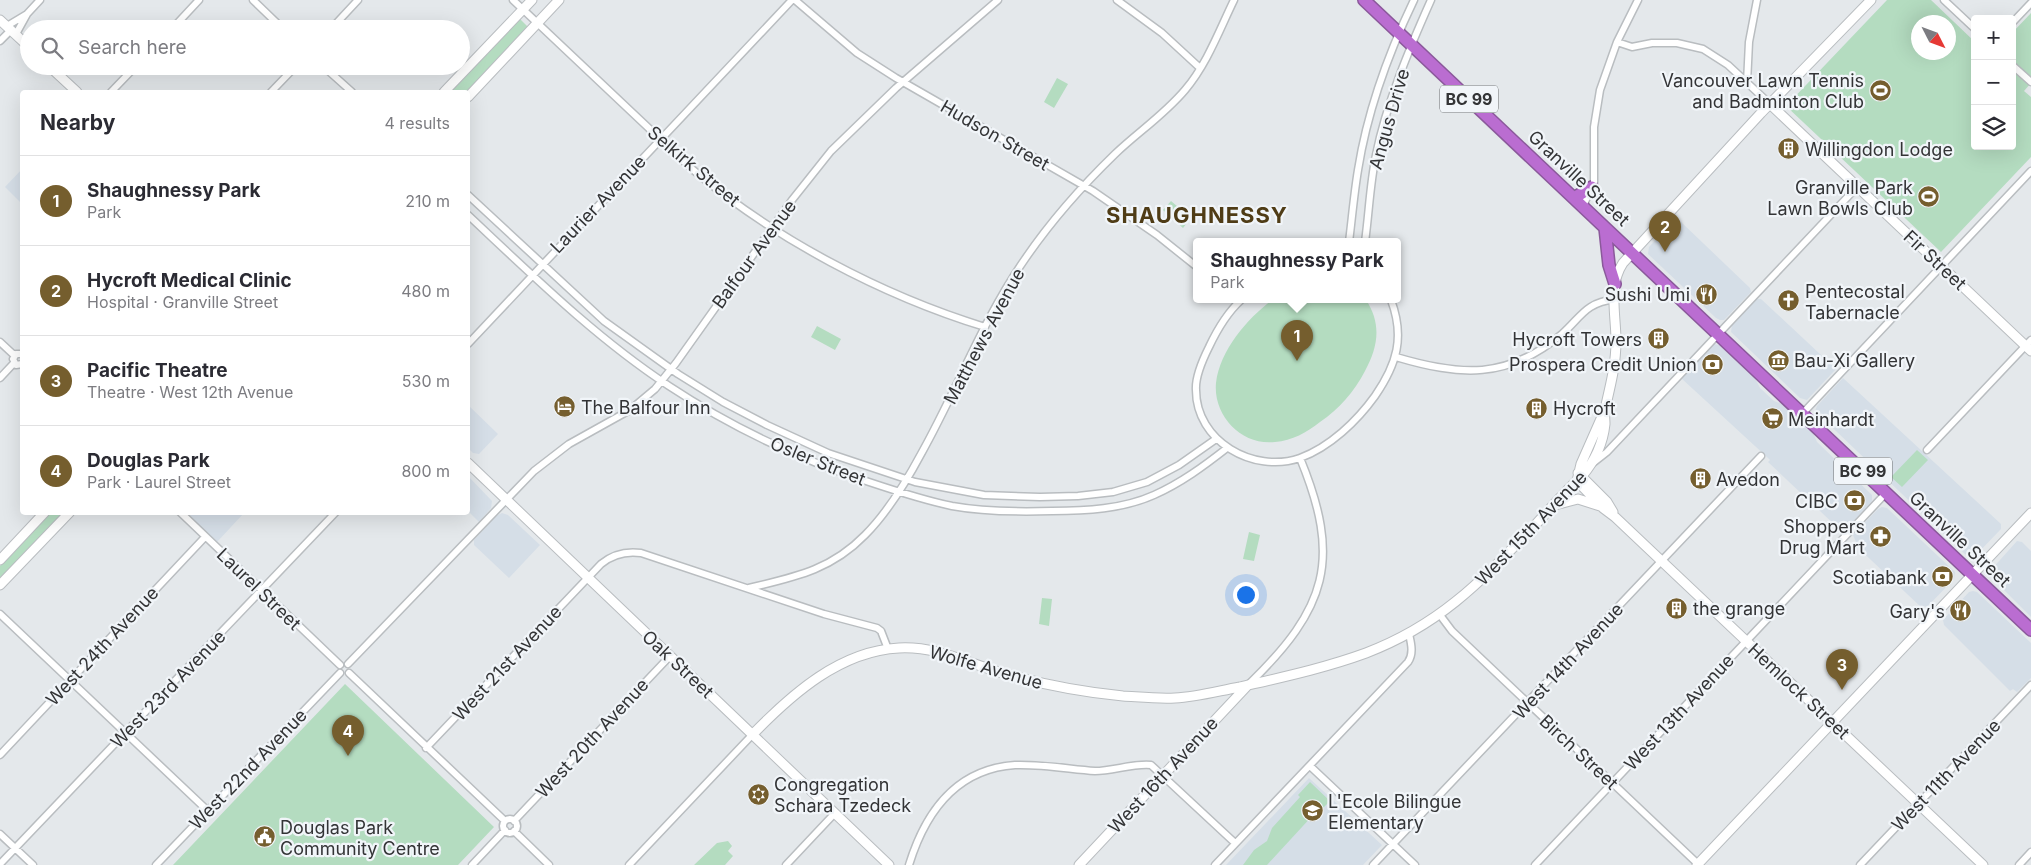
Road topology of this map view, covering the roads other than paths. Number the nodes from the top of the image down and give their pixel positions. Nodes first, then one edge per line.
1 (40, 0) edge
2 (199, 0) edge
3 (253, 0) edge
4 (358, 0) edge
5 (513, 0) edge
6 (532, 0) edge
7 (559, 0) edge
8 (794, 0) edge
9 (998, 0) edge
10 (1117, 0) edge
11 (1234, 0) edge
12 (1364, 0) edge
13 (1414, 0) edge
14 (1431, 0) edge
15 (1638, 0) edge
16 (1757, 0) edge
17 (1870, 0) edge
18 (1944, 0) edge
19 (2031, 3) edge
20 (523, 9) junction
21 (27, 14) junction
22 (2016, 19) edge
23 (180, 20) edge
24 (274, 20) edge
25 (339, 20) edge
26 (537, 23) junction
27 (1971, 25) edge
28 (8, 28) edge
29 (1399, 33) junction
30 (20, 39) edge
31 (0, 41) edge
32 (1617, 42) junction
33 (1412, 44) junction
34 (470, 65) edge
35 (1200, 68) junction
36 (2016, 69) edge
37 (59, 75) edge
38 (127, 75) edge
39 (288, 75) edge
40 (333, 75) edge
41 (460, 75) edge
42 (902, 82) junction
43 (2031, 82) edge
44 (1747, 83) junction
45 (75, 90) edge
46 (113, 90) edge
47 (274, 90) edge
48 (350, 90) edge
49 (446, 90) edge
50 (470, 95) edge
51 (1770, 104) junction
52 (660, 139) junction
53 (2031, 171) edge
54 (1085, 186) junction
55 (1592, 187) joint
56 (1857, 187) junction
57 (470, 197) edge
58 (1578, 202) junction
59 (470, 217) edge
60 (773, 227) junction
61 (1605, 228) junction
62 (1349, 238) edge
63 (1366, 238) edge
64 (1632, 252) junction
65 (542, 264) junction
66 (1193, 265) edge
67 (1942, 266) junction
68 (532, 274) junction
69 (1615, 284) junction
70 (1615, 299) junction
71 (1235, 303) edge
72 (1392, 303) edge
73 (985, 327) junction
74 (1718, 334) junction
75 (0, 342) edge
76 (470, 342) edge
77 (2029, 346) edge
78 (20, 354) edge
79 (14, 355) junction
80 (1396, 357) junction
81 (14, 363) junction
82 (20, 365) edge
83 (671, 369) junction
84 (0, 378) edge
85 (662, 381) junction
86 (1605, 412) junction
87 (1802, 414) junction
88 (1216, 439) junction
89 (1227, 448) junction
90 (1927, 450) dead end
91 (1761, 456) dead end
92 (1300, 458) junction
93 (1592, 464) junction
94 (470, 465) edge
95 (1579, 477) junction
96 (907, 479) junction
97 (898, 493) junction
98 (1886, 493) junction
99 (506, 499) junction
100 (1555, 505) junction
101 (1603, 508) junction
102 (2031, 513) edge
103 (42, 515) edge
104 (67, 515) edge
105 (183, 515) edge
106 (333, 515) edge
107 (1615, 517) junction
108 (205, 537) junction
109 (0, 560) edge
110 (1662, 561) junction
111 (1972, 575) junction
112 (588, 578) junction
113 (0, 585) edge
114 (749, 588) junction
115 (261, 591) junction
116 (0, 614) edge
117 (1440, 615) junction
118 (2031, 630) edge
119 (1408, 634) junction
120 (1746, 641) junction
121 (888, 649) junction
122 (670, 656) junction
123 (348, 664) junction
124 (340, 665) junction
125 (340, 673) junction
126 (349, 673) junction
127 (69, 680) junction
128 (1248, 685) junction
129 (2031, 685) edge
130 (1528, 704) junction
131 (1833, 723) junction
132 (125, 733) junction
133 (753, 734) junction
134 (426, 748) junction
135 (0, 754) edge
136 (1310, 766) junction
137 (1163, 775) junction
138 (1612, 782) junction
139 (1918, 804) junction
140 (208, 811) junction
141 (835, 813) junction
142 (505, 821) junction
143 (514, 821) junction
144 (505, 830) junction
145 (514, 831) junction
146 (0, 834) edge
147 (1235, 843) junction
148 (1393, 844) junction
149 (15, 848) junction
150 (2031, 852) edge
151 (0, 864) edge
152 (33, 865) edge
153 (156, 865) edge
154 (472, 865) edge
155 (549, 865) edge
156 (629, 865) edge
157 (786, 865) edge
158 (889, 865) edge
159 (909, 865) edge
160 (1079, 865) edge
161 (1215, 865) edge
162 (1373, 865) edge
163 (1415, 865) edge
164 (1535, 865) edge
165 (1698, 865) edge
166 (1860, 865) edge
167 (1983, 865) edge
168 (2019, 865) edge

1 - 21 street
2 - 23 street
3 - 24 street
4 - 25 street
5 - 20 street, Selkirk Street
6 - 20 street
7 - 26 street
8 - 42 street, Hudson Street
8 - 52 street, Laurier Avenue
9 - 42 street, Balfour Avenue
10 - 35 street
11 - 35 street, Matthews Avenue
12 - 29 highway, Granville Street / BC 99
13 - 29 street, Angus Drive
14 - 33 street, Angus Drive
15 - 32 street
16 - 44 street
17 - 51 street
18 - 27 street
19 - 22 street
20 - 26 street, Selkirk Street
20 - 34 street
21 - 28 street
21 - 28 street
26 - 50 street
26 - 52 street, Selkirk Street
28 - 30 street
28 - 31 street
29 - 33 highway, Granville Street / BC 99
29 - 62 street, Angus Drive
32 - 44 street, Fir Street
32 - 55 street
33 - 58 highway, Granville Street / BC 99
33 - 63 street, Angus Drive
35 - 54 street, Matthews Avenue
36 - 43 street
37 - 45 street
38 - 46 street
39 - 47 street
40 - 48 street
41 - 49 street
42 - 54 street, Hudson Street
42 - 60 street, Balfour Avenue
44 - 51 street, Fir Street
51 - 56 street, Fir Street
51 - 64 street
52 - 60 street, Selkirk Street
52 - 65 street, Laurier Avenue
53 - 67 street
54 - 66 street, Hudson Street
54 - 73 street, Matthews Avenue
55 - 58 highway
56 - 67 street, Fir Street
56 - 74 street, West 15th Avenue
57 - 65 street, Osler Street
58 - 61 highway, Granville Street / BC 99
59 - 68 street, Osler Street
60 - 73 street, Selkirk Street
60 - 83 street, Balfour Avenue
61 - 64 highway, Granville Street / BC 99
61 - 69 highway
64 - 69 street
64 - 74 highway, Granville Street / BC 99
65 - 68 street, Laurier Avenue
65 - 83 street, Osler Street
67 - 77 street, Fir Street
67 - 87 street
68 - 76 street, Laurier Avenue
68 - 85 street, Osler Street
69 - 70 street
70 - 80 street
70 - 86 street
71 - 88 street
72 - 80 street
73 - 96 street, Matthews Avenue
74 - 87 highway, Granville Street / BC 99
74 - 93 street, West 15th Avenue
75 - 79 street
77 - 90 street
78 - 79 street
79 - 81 street
80 - 92 street
81 - 82 street
81 - 84 street
83 - 85 street, Balfour Avenue
83 - 96 street, Osler Street
85 - 97 street, Osler Street
85 - 99 street, Balfour Avenue
86 - 93 street
86 - 95 street
87 - 98 highway, Granville Street / BC 99
88 - 89 street
88 - 96 street, Osler Street
89 - 92 street
89 - 97 street, Osler Street
91 - 110 street, West 14th Avenue
92 - 128 street
93 - 95 street, West 15th Avenue
94 - 99 street, Oak Street
95 - 100 street, West 15th Avenue
95 - 101 street, Hemlock Street
95 - 107 street, Hemlock Street
96 - 97 street, Matthews Avenue
97 - 114 street, Matthews Avenue
98 - 111 highway, Granville Street / BC 99
98 - 120 street, West 13th Avenue
99 - 112 street, Oak Street
99 - 123 street
100 - 101 street
100 - 117 street, West 15th Avenue
101 - 107 street, Hemlock Street
102 - 111 street
103 - 109 street
104 - 113 street
105 - 108 street, Laurel Street
106 - 115 street, West 23rd Avenue
107 - 110 street, Hemlock Street
108 - 115 street, Laurel Street
108 - 127 street, West 24th Avenue
110 - 120 street, Hemlock Street
110 - 130 street, West 14th Avenue
111 - 118 highway, Granville Street / BC 99
111 - 131 street
112 - 114 street
112 - 122 street, Oak Street
112 - 134 street, West 21st Avenue
114 - 121 street
115 - 124 street, Laurel Street
115 - 132 street, West 23rd Avenue
116 - 127 street
117 - 119 street, West 15th Avenue
117 - 130 street, Birch Street
119 - 128 street, Wolfe Avenue
119 - 136 street
120 - 131 street, Hemlock Street
120 - 138 street, West 13th Avenue
121 - 128 street, Wolfe Avenue
121 - 133 street, Wolfe Avenue
122 - 133 street, Oak Street
122 - 143 street, West 20th Avenue
123 - 124 street
123 - 126 street
124 - 125 street
125 - 126 street
125 - 140 street, West 22nd Avenue
126 - 134 street
127 - 132 street
127 - 135 street, West 24th Avenue
128 - 137 street, West 16th Avenue
129 - 139 street, West 11th Avenue
130 - 138 street, Birch Street
130 - 148 street, West 14th Avenue
131 - 139 street, Hemlock Street
131 - 165 street
132 - 140 street
132 - 149 street, West 23rd Avenue
133 - 141 street, Oak Street
133 - 156 street
134 - 142 street
136 - 147 street
136 - 148 street
137 - 147 street
137 - 159 street
137 - 160 street, West 16th Avenue
138 - 164 street, West 13th Avenue
138 - 165 street, Birch Street
139 - 166 street, West 11th Avenue
139 - 167 street, Hemlock Street
140 - 153 street, West 22nd Avenue
141 - 157 street
141 - 158 street, Oak Street
142 - 143 street
142 - 144 street
143 - 145 street
144 - 145 street
144 - 154 street
145 - 155 street
146 - 149 street
147 - 161 street
148 - 162 street, West 14th Avenue
148 - 163 street
149 - 151 street, West 23rd Avenue
149 - 152 street
150 - 168 street

